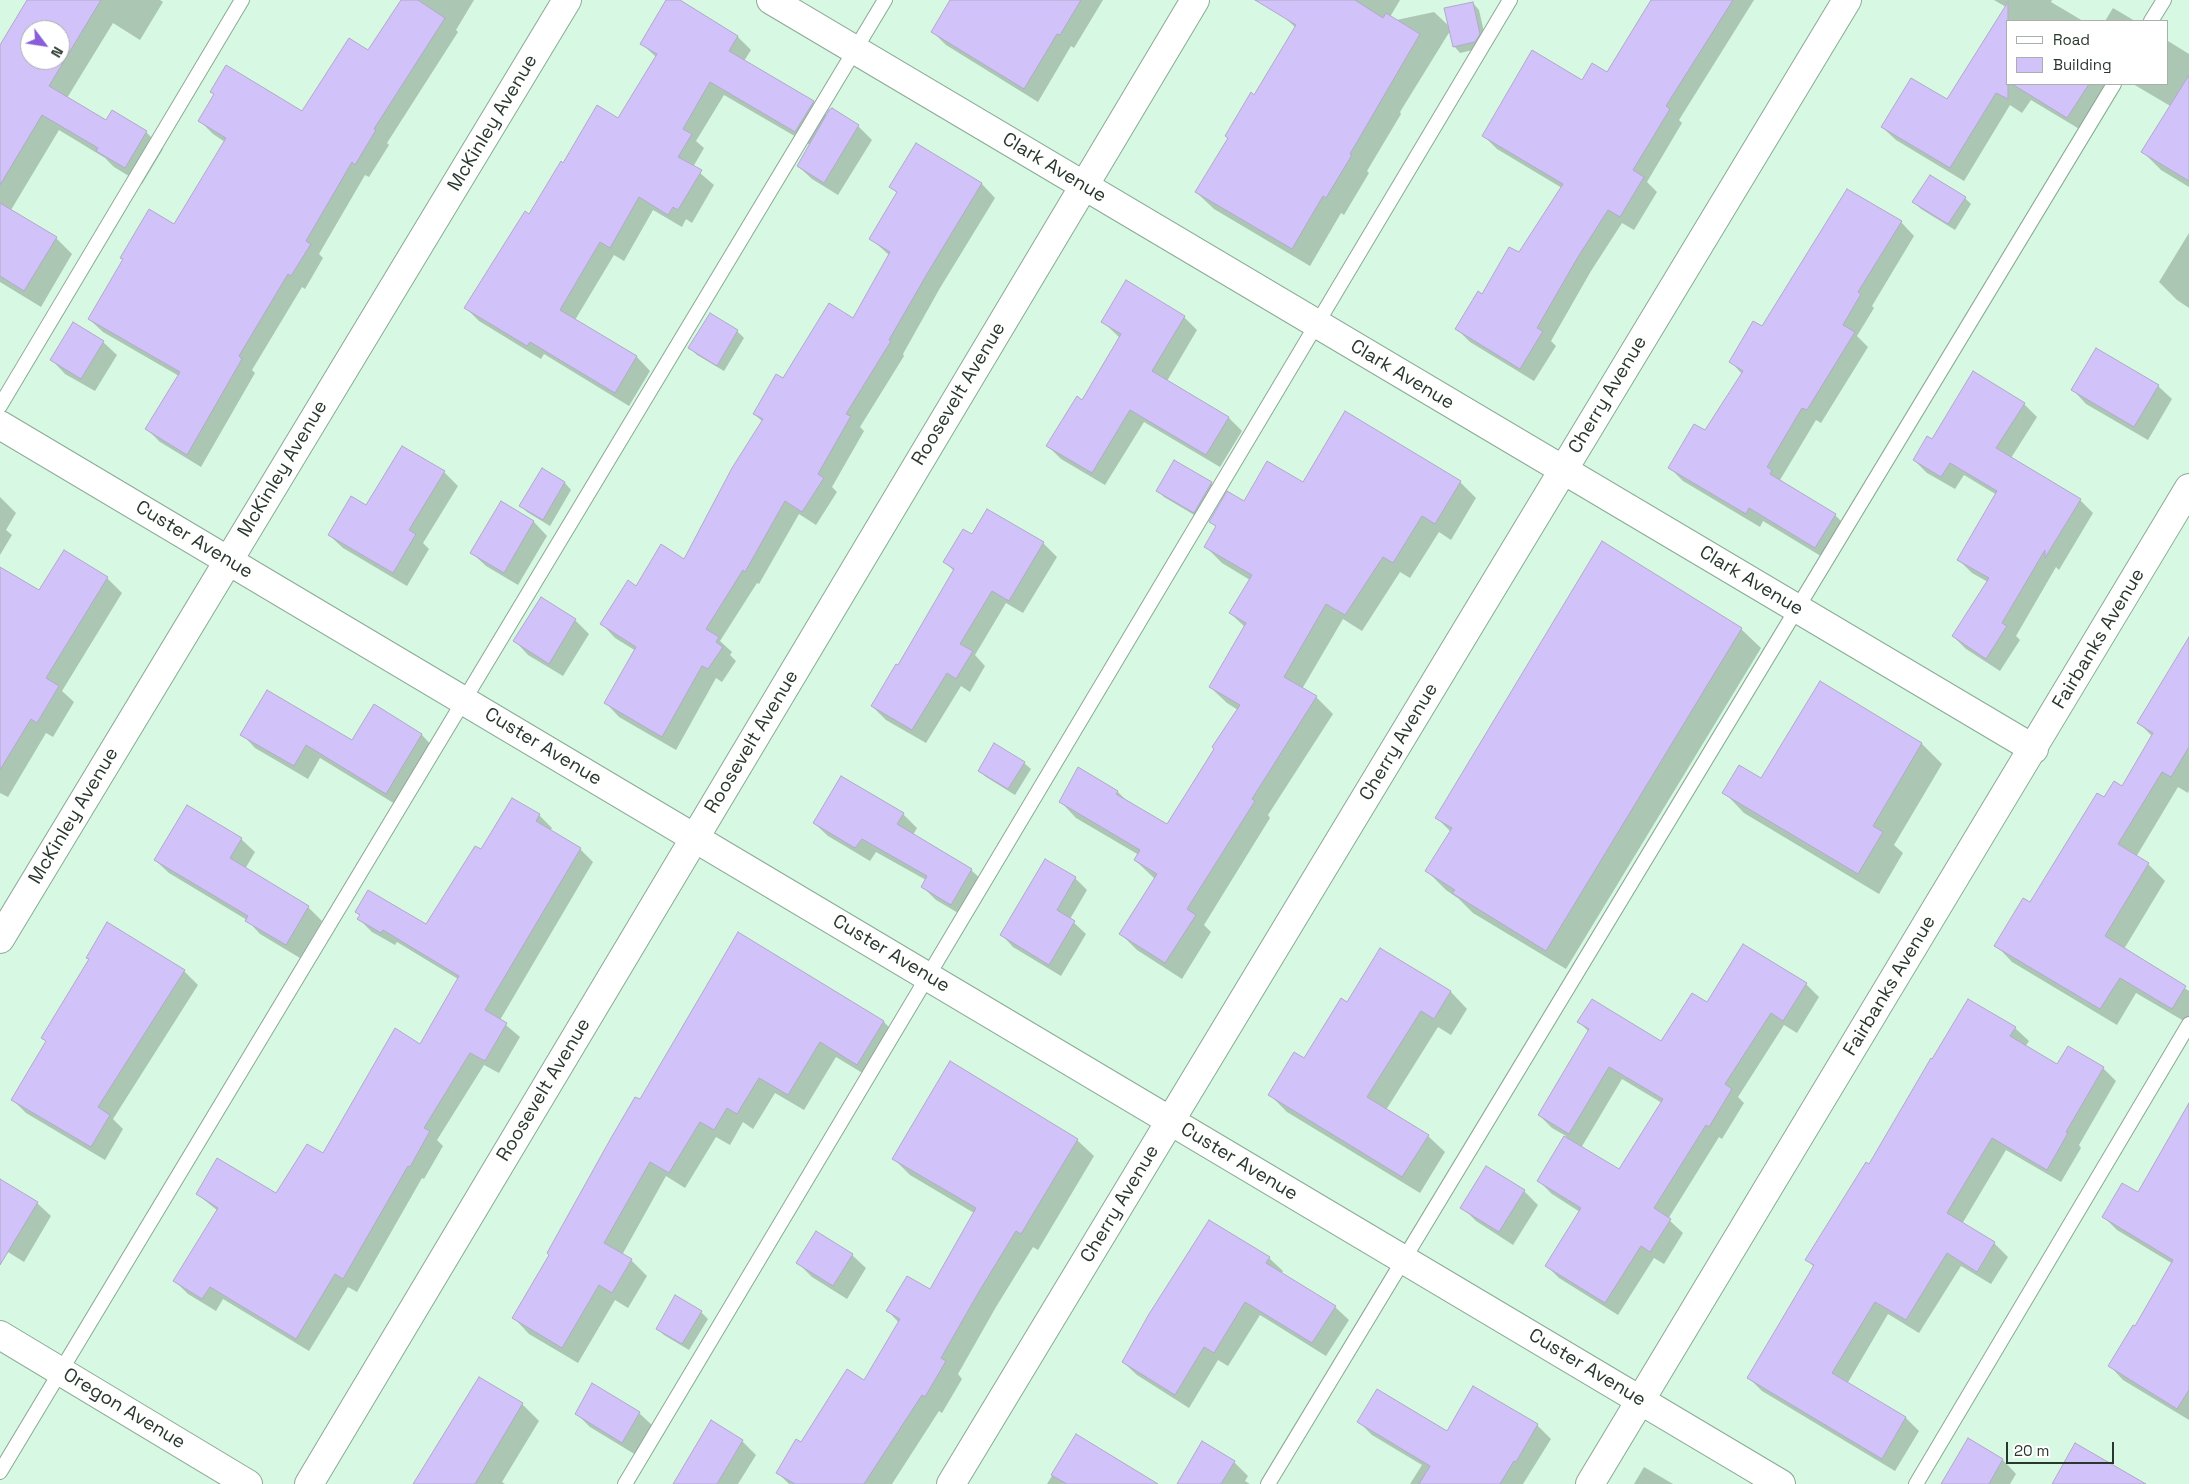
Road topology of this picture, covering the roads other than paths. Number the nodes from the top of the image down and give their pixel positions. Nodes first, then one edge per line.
1 (242, 0) edge
2 (567, 0) edge
3 (771, 0) edge
4 (884, 0) edge
5 (1195, 0) edge
6 (1510, 0) edge
7 (1847, 0) edge
8 (2164, 0) edge
9 (2152, 20) edge
10 (855, 50) junction
11 (2113, 85) edge
12 (1084, 186) junction
13 (1317, 324) junction
14 (0, 406) edge
15 (0, 425) edge
16 (1563, 470) junction
17 (2189, 488) edge
18 (228, 560) junction
19 (1797, 608) junction
20 (464, 700) junction
21 (2034, 749) junction
22 (694, 838) junction
23 (0, 939) edge
24 (928, 976) junction
25 (2189, 1024) edge
26 (1170, 1121) junction
27 (1403, 1259) junction
28 (0, 1335) edge
29 (61, 1371) junction
30 (1641, 1400) junction
31 (0, 1472) edge
32 (248, 1484) edge
33 (309, 1484) edge
34 (625, 1484) edge
35 (951, 1484) edge
36 (1268, 1484) edge
37 (1590, 1484) edge
38 (1781, 1484) edge
39 (1916, 1484) edge

1 - 14 lane
2 - 18 street, McKinley Avenue
3 - 10 street, Clark Avenue
4 - 10 lane
5 - 12 street, Roosevelt Avenue
6 - 13 lane
7 - 16 street, Cherry Avenue
8 - 9 lane
10 - 12 street, Clark Avenue
10 - 20 lane
11 - 19 lane
12 - 13 street, Clark Avenue
12 - 22 street, Roosevelt Avenue
13 - 16 street, Clark Avenue
13 - 24 lane
15 - 18 street, Custer Avenue
16 - 19 street, Clark Avenue
16 - 26 street, Cherry Avenue
17 - 21 street, Fairbanks Avenue
18 - 20 street, Custer Avenue
18 - 23 street, McKinley Avenue
19 - 21 street, Clark Avenue
19 - 27 lane
20 - 22 street, Custer Avenue
20 - 29 lane
21 - 30 street, Fairbanks Avenue
22 - 24 street, Custer Avenue
22 - 33 street, Roosevelt Avenue
24 - 26 street, Custer Avenue
24 - 34 lane
25 - 39 lane
26 - 27 street, Custer Avenue
26 - 35 street, Cherry Avenue
27 - 30 street, Custer Avenue
27 - 36 lane
28 - 29 street, Oregon Avenue
29 - 31 lane
29 - 32 street, Oregon Avenue
30 - 37 street, Fairbanks Avenue
30 - 38 street, Custer Avenue

